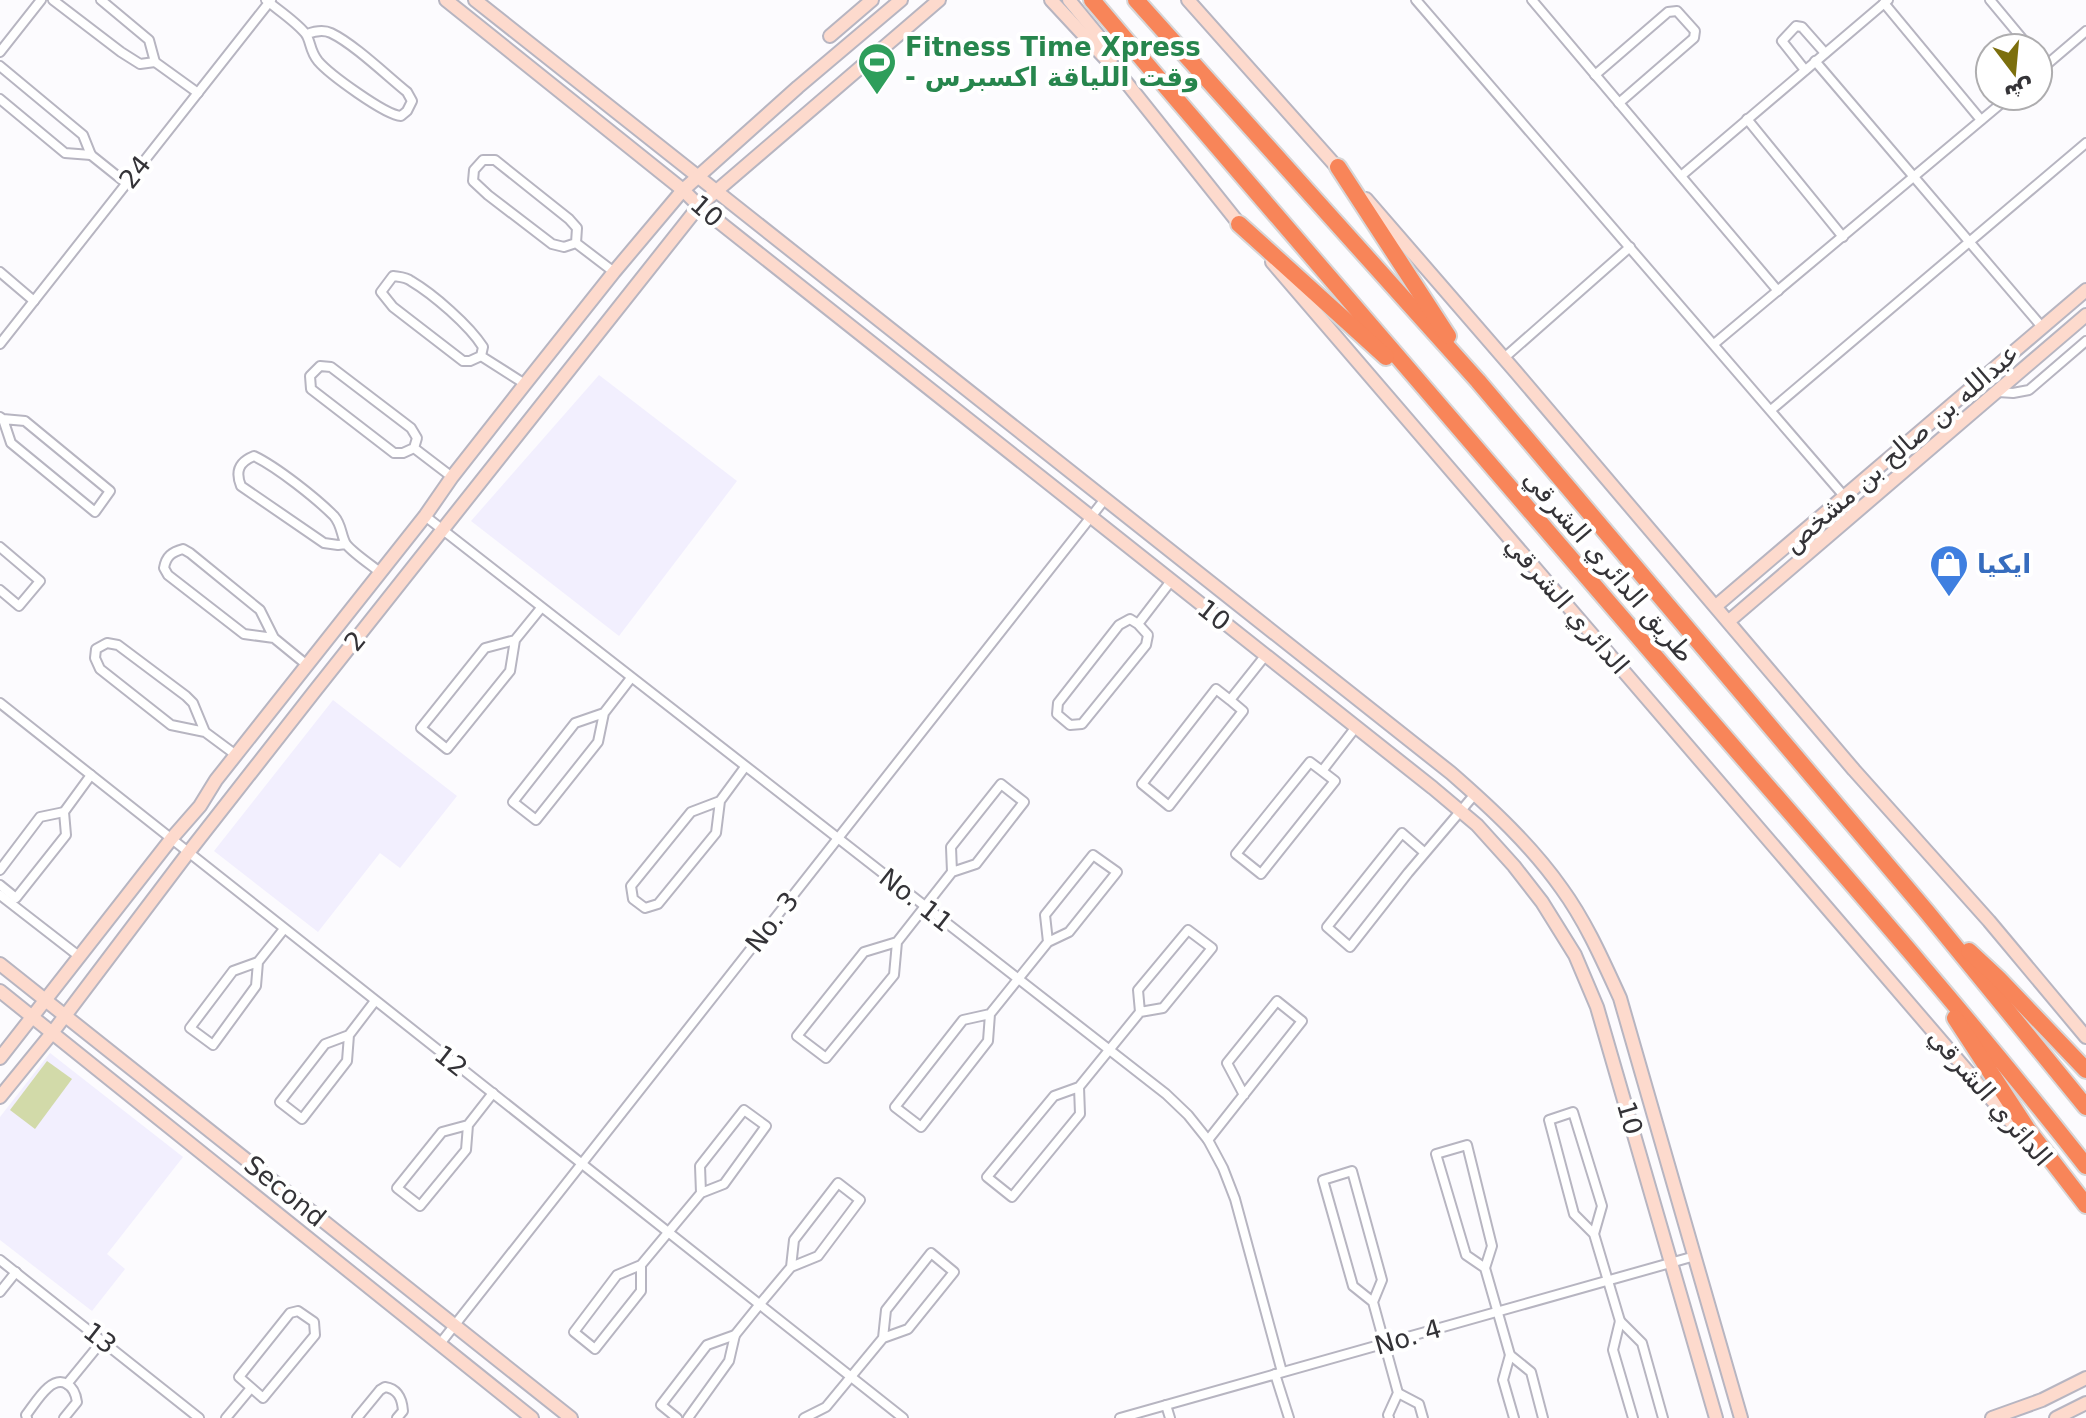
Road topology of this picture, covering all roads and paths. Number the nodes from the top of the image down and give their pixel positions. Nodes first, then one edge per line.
1 (41, 0) edge
2 (53, 0) edge
3 (101, 0) edge
4 (446, 0) edge
5 (475, 0) edge
6 (872, 0) edge
7 (901, 0) edge
8 (939, 0) edge
9 (1051, 0) edge
10 (1069, 0) edge
11 (1092, 0) edge
12 (1136, 0) edge
13 (1180, 0) edge
14 (1416, 0) edge
15 (1990, 0) edge
16 (268, 1) edge
17 (1534, 1) edge
18 (1886, 2) edge
19 (1193, 4) edge
20 (2086, 31) edge
21 (2017, 32) edge
22 (307, 34) junction
23 (830, 36) dead end
24 (0, 52) edge
25 (1825, 53) junction
26 (2054, 59) edge
27 (1815, 61) junction
28 (155, 62) junction
29 (0, 66) edge
30 (1805, 70) junction
31 (1118, 72) junction
32 (1595, 75) junction
33 (198, 93) junction
34 (0, 99) edge
35 (1619, 103) junction
36 (1991, 112) edge
37 (1747, 119) junction
38 (1981, 120) junction
39 (2086, 143) edge
40 (91, 155) junction
41 (1338, 167) junction
42 (698, 175) junction
43 (1681, 176) junction
44 (1915, 177) junction
45 (126, 183) junction
46 (683, 190) junction
47 (717, 192) junction
48 (699, 206) junction
49 (1239, 224) junction
50 (1843, 237) junction
51 (1969, 241) junction
52 (576, 243) junction
53 (1630, 247) junction
54 (0, 272) edge
55 (614, 272) junction
56 (2086, 290) edge
57 (1778, 291) junction
58 (34, 301) junction
59 (2086, 315) edge
60 (2042, 327) junction
61 (2086, 341) edge
62 (0, 344) edge
63 (1714, 344) junction
64 (481, 356) junction
65 (1504, 358) junction
66 (1478, 381) junction
67 (525, 384) junction
68 (1997, 392) junction
69 (1435, 402) junction
70 (1771, 410) junction
71 (2, 418) edge
72 (414, 448) junction
73 (452, 477) junction
74 (1844, 496) junction
75 (1105, 499) junction
76 (425, 516) junction
77 (1090, 518) junction
78 (442, 530) junction
79 (346, 544) junction
80 (0, 547) edge
81 (380, 572) junction
82 (1171, 581) junction
83 (0, 590) edge
84 (1716, 606) junction
85 (541, 608) junction
86 (1729, 621) junction
87 (1138, 624) junction
88 (274, 638) junction
89 (515, 640) junction
90 (1265, 656) junction
91 (307, 665) junction
92 (631, 678) junction
93 (1230, 700) junction
94 (0, 703) edge
95 (604, 713) junction
96 (1356, 727) junction
97 (205, 732) junction
98 (236, 755) junction
99 (745, 767) junction
100 (1322, 771) junction
101 (91, 775) junction
102 (1475, 794) junction
103 (720, 801) junction
104 (64, 812) junction
105 (1461, 812) junction
106 (172, 838) junction
107 (837, 839) junction
108 (188, 853) junction
109 (1425, 853) junction
110 (0, 870) edge
111 (952, 872) junction
112 (0, 885) edge
113 (0, 895) edge
114 (925, 907) junction
115 (1927, 912) junction
116 (284, 929) junction
117 (897, 942) junction
118 (1048, 942) junction
119 (80, 957) junction
120 (258, 962) junction
121 (1919, 963) junction
122 (0, 964) edge
123 (1018, 980) junction
124 (0, 991) edge
125 (46, 1000) junction
126 (375, 1001) junction
127 (1140, 1012) junction
128 (990, 1014) junction
129 (64, 1015) junction
130 (33, 1017) junction
131 (52, 1033) junction
132 (349, 1035) junction
133 (2086, 1037) edge
134 (1109, 1050) junction
135 (0, 1058) edge
136 (2086, 1070) edge
137 (1079, 1087) junction
138 (493, 1093) junction
139 (1244, 1095) junction
140 (0, 1097) edge
141 (2086, 1107) edge
142 (468, 1125) junction
143 (1208, 1140) junction
144 (582, 1164) junction
145 (2086, 1166) edge
146 (701, 1193) junction
147 (2086, 1207) edge
148 (668, 1232) junction
149 (1594, 1234) junction
150 (1695, 1256) junction
151 (0, 1260) edge
152 (1672, 1262) junction
153 (641, 1265) junction
154 (791, 1267) junction
155 (1485, 1268) junction
156 (16, 1272) junction
157 (1608, 1280) junction
158 (0, 1292) edge
159 (1373, 1302) junction
160 (760, 1304) junction
161 (1498, 1311) junction
162 (1620, 1321) junction
163 (454, 1326) junction
164 (735, 1335) junction
165 (883, 1338) junction
166 (103, 1340) junction
167 (1384, 1344) junction
168 (439, 1345) junction
169 (1510, 1355) junction
170 (1278, 1373) junction
171 (851, 1376) junction
172 (2086, 1378) edge
173 (67, 1384) junction
174 (251, 1388) junction
175 (1398, 1393) junction
176 (2086, 1403) edge
177 (1166, 1405) junction
178 (826, 1407) junction
179 (27, 1418) edge
180 (64, 1418) edge
181 (199, 1418) edge
182 (226, 1418) edge
183 (357, 1418) edge
184 (397, 1418) edge
185 (532, 1418) edge
186 (571, 1418) edge
187 (677, 1418) edge
188 (688, 1418) edge
189 (804, 1418) edge
190 (826, 1418) edge
191 (903, 1418) edge
192 (1120, 1418) edge
193 (1170, 1418) edge
194 (1289, 1418) edge
195 (1389, 1418) edge
196 (1423, 1418) edge
197 (1514, 1418) edge
198 (1543, 1418) edge
199 (1633, 1418) edge
200 (1663, 1418) edge
201 (1716, 1418) edge
202 (1741, 1418) edge
203 (1992, 1418) edge
204 (2056, 1418) edge

1 - 24 street
2 - 28 street
3 - 28 street
4 - 46 street, 10
5 - 42 street, 10
6 - 23 street
7 - 42 street, 2
8 - 47 street, 2
9 - 31 street, الدائري الشرقي
10 - 31 street
11 - 69 highway, طريق الدائري الشرقي
12 - 66 highway, طريق الدائري الشرقي
13 - 19 street
14 - 53 street
15 - 21 street
16 - 22 street
16 - 33 street, 24
17 - 32 street
18 - 25 street
18 - 38 street
19 - 41 street
20 - 26 street
22 - 22 street
25 - 27 street
25 - 30 street
27 - 30 street
27 - 44 street
28 - 33 street
29 - 40 street
30 - 37 street
31 - 49 street, الدائري الشرقي
32 - 35 street
32 - 35 street
33 - 45 street, 24
34 - 40 street
35 - 43 street
36 - 38 street
37 - 43 street
37 - 50 street
38 - 44 street
39 - 51 street
40 - 45 street
41 - 65 street
41 - 66 highway
42 - 46 street, 2
42 - 47 street, 10
43 - 57 street
44 - 50 street
44 - 51 street
45 - 58 street, 24
46 - 48 street, 10
46 - 55 street, 2
47 - 48 street, 2
47 - 75 street, 10
48 - 77 street, 10
48 - 78 street, 2
49 - 69 highway
49 - 147 street, الدائري الشرقي
50 - 57 street
51 - 60 street
51 - 70 street
52 - 52 street
52 - 55 street
53 - 63 street
53 - 65 street
54 - 58 street
55 - 67 street, 2
56 - 60 street, عبدالله بن صالح بن مشخص
57 - 63 street
58 - 62 street, 24
59 - 68 street, عبدالله بن صالح بن مشخص
60 - 74 street, عبدالله بن صالح بن مشخص
61 - 68 street
63 - 70 street
64 - 64 street
64 - 67 street
65 - 84 street
66 - 115 highway, طريق الدائري الشرقي
67 - 73 street, 2
68 - 86 street, عبدالله بن صالح بن مشخص
69 - 121 highway, طريق الدائري الشرقي
70 - 74 street
71 - 71 street
72 - 72 street
72 - 73 street
73 - 76 street, 2
74 - 84 street, عبدالله بن صالح بن مشخص
75 - 77 street, No. 3
75 - 102 street, 10
76 - 78 street, No. 11
76 - 81 street, 2
77 - 82 street, 10
77 - 107 street, No. 3
78 - 85 street, No. 11
78 - 108 street, 2
79 - 79 street
79 - 81 street
80 - 83 street
81 - 91 street, 2
82 - 87 street
82 - 90 street, 10
84 - 86 street
85 - 89 street
85 - 92 street, No. 11
86 - 133 street
87 - 87 street
88 - 88 street
88 - 91 street
89 - 89 street
90 - 93 street
90 - 96 street, 10
91 - 98 street, 2
92 - 95 street
92 - 99 street, No. 11
93 - 93 street
94 - 101 street, 12
95 - 95 street
96 - 100 street
96 - 105 street, 10
97 - 97 street
97 - 98 street
98 - 106 street, 2
99 - 103 street
99 - 107 street, No. 11
100 - 100 street
101 - 104 street
101 - 106 street, 12
102 - 105 street
102 - 150 street, 10
103 - 103 street
104 - 110 street
104 - 112 street
105 - 109 street
105 - 152 street, 10
106 - 108 street, 12
106 - 119 street, 2
107 - 114 street, No. 11
107 - 144 street, No. 3
108 - 116 street, 12
108 - 129 street, 2
109 - 109 street
111 - 111 street
111 - 114 street
113 - 119 street
114 - 117 street
114 - 123 street, No. 11
115 - 136 highway
115 - 141 highway, طريق الدائري الشرقي
116 - 120 street
116 - 126 street, 12
117 - 117 street
118 - 118 street
118 - 123 street
119 - 125 street, 2
120 - 120 street
121 - 145 highway, طريق الدائري الشرقي
121 - 147 highway
122 - 125 street, Second
123 - 128 street
123 - 134 street, No. 11
124 - 130 street, Second
125 - 129 street, Second
125 - 130 street, 2
126 - 132 street
126 - 138 street, 12
127 - 127 street
127 - 134 street
128 - 128 street
129 - 131 street, 2
129 - 163 street, Second
130 - 131 street, Second
130 - 135 street, 2
131 - 140 street, 2
131 - 168 street, Second
132 - 132 street
134 - 137 street
134 - 143 street, No. 11
137 - 137 street
138 - 142 street
138 - 144 street, 12
139 - 139 street
139 - 143 street
142 - 142 street
143 - 170 street, No. 11
144 - 148 street, 12
144 - 163 street, No. 3
146 - 146 street
146 - 148 street
148 - 153 street
148 - 160 street, 12
149 - 149 street
149 - 157 street
150 - 152 street, No. 4
150 - 202 street, 10
151 - 156 street, 13
152 - 157 street, No. 4
152 - 201 street, 10
153 - 153 street
154 - 154 street
154 - 160 street
155 - 155 street
155 - 161 street
156 - 158 street
156 - 166 street, 13
157 - 161 street, No. 4
157 - 162 street
159 - 159 street
159 - 167 street
160 - 164 street
160 - 171 street, 12
161 - 167 street, No. 4
161 - 169 street
162 - 199 street
162 - 200 street
163 - 168 street, No. 3
163 - 186 street, Second
164 - 187 street
164 - 188 street
165 - 165 street
165 - 171 street
166 - 173 street
166 - 181 street, 13
167 - 170 street, No. 4
167 - 175 street
168 - 185 street, Second
169 - 197 street
169 - 198 street
170 - 177 street, No. 4
170 - 194 street, No. 11
171 - 178 street
171 - 191 street, 12
172 - 203 street
173 - 179 street
173 - 180 street
174 - 174 street
174 - 182 street
175 - 195 street
175 - 196 street
176 - 204 street
177 - 192 street, No. 4
177 - 193 street
178 - 189 street
178 - 190 street
183 - 184 street

